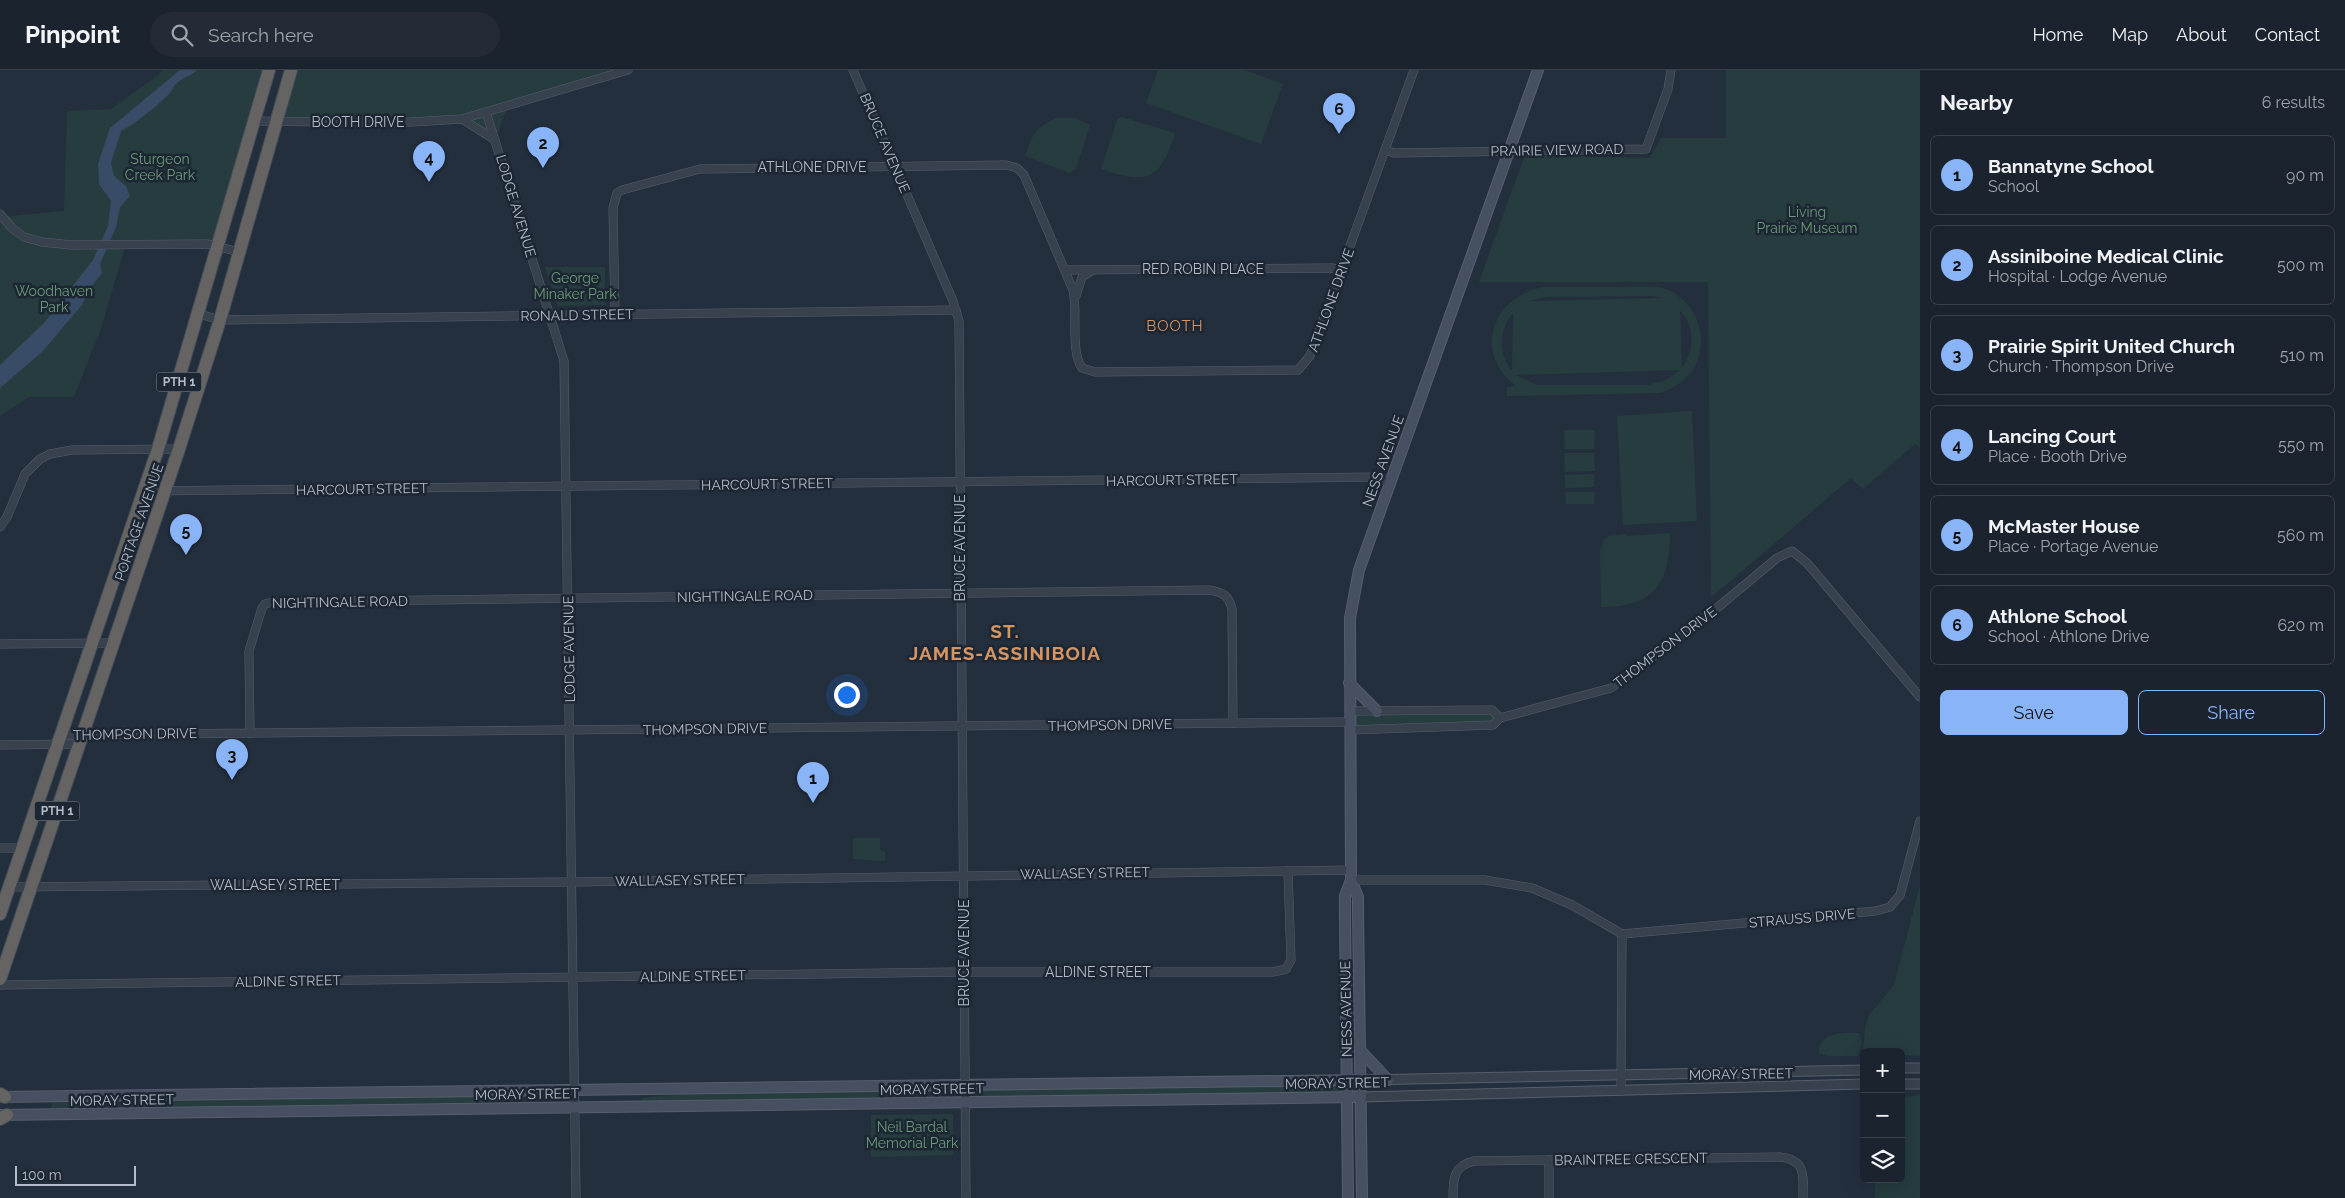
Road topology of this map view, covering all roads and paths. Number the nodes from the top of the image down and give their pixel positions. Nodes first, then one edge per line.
1 (269, 70) edge
2 (291, 70) edge
3 (628, 70) edge
4 (854, 70) edge
5 (1414, 70) edge
6 (1538, 70) edge
7 (1671, 70) edge
8 (486, 112) junction
9 (462, 119) junction
10 (255, 121) junction
11 (276, 122) junction
12 (495, 140) junction
13 (1385, 150) junction
14 (1510, 151) junction
15 (895, 166) junction
16 (0, 214) edge
17 (218, 247) junction
18 (239, 252) junction
19 (1094, 269) junction
20 (1065, 270) junction
21 (1341, 270) junction
22 (1076, 300) junction
23 (956, 310) junction
24 (199, 314) junction
25 (615, 314) junction
26 (549, 315) junction
27 (220, 320) junction
28 (158, 449) junction
29 (179, 449) junction
30 (960, 482) junction
31 (1389, 482) junction
32 (567, 487) junction
33 (144, 491) junction
34 (165, 491) junction
35 (0, 527) edge
36 (960, 593) junction
37 (568, 599) junction
38 (92, 642) junction
39 (113, 642) junction
40 (0, 644) edge
41 (1349, 683) junction
42 (1920, 697) edge
43 (1350, 711) junction
44 (1377, 711) junction
45 (1500, 718) junction
46 (1233, 723) junction
47 (962, 726) junction
48 (1350, 726) junction
49 (570, 731) junction
50 (250, 733) junction
51 (80, 739) junction
52 (59, 740) junction
53 (0, 745) edge
54 (1920, 821) edge
55 (0, 848) edge
56 (22, 848) junction
57 (1288, 871) junction
58 (963, 875) junction
59 (1351, 875) junction
60 (573, 882) junction
61 (31, 886) junction
62 (9, 887) junction
63 (0, 914) edge
64 (1622, 934) junction
65 (2, 965) edge
66 (964, 972) junction
67 (574, 977) junction
68 (0, 979) edge
69 (0, 985) edge
70 (1361, 1051) junction
71 (1905, 1068) edge
72 (1920, 1068) edge
73 (1860, 1070) edge
74 (1621, 1075) junction
75 (1347, 1080) junction
76 (1361, 1080) junction
77 (1388, 1080) junction
78 (965, 1084) junction
79 (1860, 1084) edge
80 (1905, 1084) edge
81 (1920, 1084) edge
82 (575, 1089) junction
83 (1621, 1091) junction
84 (2, 1096) edge
85 (1347, 1097) junction
86 (1361, 1097) junction
87 (965, 1103) junction
88 (575, 1108) junction
89 (2, 1116) edge
90 (1549, 1160) junction
91 (576, 1198) edge
92 (966, 1198) edge
93 (1348, 1198) edge
94 (1362, 1198) edge
95 (1453, 1198) edge
96 (1550, 1198) edge
97 (1803, 1198) edge

1 - 10 highway, PORTAGE AVENUE / PTH 1
2 - 11 highway, PORTAGE AVENUE / PTH 1
3 - 8 street, BOOTH DRIVE
4 - 15 street, BRUCE AVENUE
5 - 13 street, ATHLONE DRIVE
6 - 14 main road, NESS AVENUE
7 - 14 street, PRAIRIE VIEW ROAD
8 - 9 street, BOOTH DRIVE
8 - 12 street, LODGE AVENUE
9 - 11 street, BOOTH DRIVE
9 - 12 street
10 - 11 street, BOOTH DRIVE
10 - 17 highway, PORTAGE AVENUE / PTH 1
11 - 18 highway, PORTAGE AVENUE / PTH 1
12 - 26 street, LODGE AVENUE
13 - 14 street, PRAIRIE VIEW ROAD
13 - 21 street, ATHLONE DRIVE
14 - 31 main road, NESS AVENUE
15 - 20 street, ATHLONE DRIVE
15 - 23 street, BRUCE AVENUE
15 - 25 street, ATHLONE DRIVE
16 - 17 street
17 - 18 street
17 - 24 highway, PORTAGE AVENUE / PTH 1
18 - 27 highway, PORTAGE AVENUE / PTH 1
19 - 20 street, RED ROBIN PLACE
19 - 21 street, RED ROBIN PLACE
19 - 22 street, ATHLONE DRIVE
20 - 22 street, ATHLONE DRIVE
21 - 22 street, ATHLONE DRIVE
23 - 25 street, RONALD STREET
23 - 30 street, BRUCE AVENUE
24 - 27 street, RONALD STREET
24 - 28 highway, PORTAGE AVENUE / PTH 1
25 - 26 street, RONALD STREET
26 - 27 street, RONALD STREET
26 - 32 street, LODGE AVENUE
27 - 29 highway, PORTAGE AVENUE / PTH 1
28 - 29 street
28 - 33 highway, PORTAGE AVENUE / PTH 1
28 - 35 street
29 - 34 highway, PORTAGE AVENUE / PTH 1
30 - 31 street, HARCOURT STREET
30 - 32 street, HARCOURT STREET
30 - 36 street, BRUCE AVENUE
31 - 41 main road, NESS AVENUE
32 - 34 street, HARCOURT STREET
32 - 37 street, LODGE AVENUE
33 - 34 street, HARCOURT STREET
33 - 38 highway, PORTAGE AVENUE / PTH 1
34 - 39 highway, PORTAGE AVENUE / PTH 1
36 - 37 street, NIGHTINGALE ROAD
36 - 46 street, NIGHTINGALE ROAD
36 - 47 street, BRUCE AVENUE
37 - 49 street, LODGE AVENUE
37 - 50 street, NIGHTINGALE ROAD
38 - 39 street
38 - 40 street
38 - 52 highway, PORTAGE AVENUE / PTH 1
39 - 51 highway, PORTAGE AVENUE / PTH 1
41 - 43 main road, NESS AVENUE
41 - 44 main road
42 - 45 street, THOMPSON DRIVE
43 - 44 street
43 - 48 main road, NESS AVENUE
44 - 45 street
45 - 48 street, THOMPSON DRIVE
46 - 47 street, THOMPSON DRIVE
46 - 48 street, THOMPSON DRIVE
47 - 49 street, THOMPSON DRIVE
47 - 58 street, BRUCE AVENUE
48 - 59 main road, NESS AVENUE
49 - 50 street, THOMPSON DRIVE
49 - 60 street, LODGE AVENUE
50 - 51 street, THOMPSON DRIVE
51 - 52 street, THOMPSON DRIVE
51 - 61 highway, PORTAGE AVENUE / PTH 1
52 - 53 street, THOMPSON DRIVE
52 - 56 highway, PORTAGE AVENUE / PTH 1
54 - 64 street, STRAUSS DRIVE
55 - 56 street
56 - 62 highway, PORTAGE AVENUE / PTH 1
57 - 58 street, WALLASEY STREET
57 - 59 street, WALLASEY STREET
57 - 66 street, ALDINE STREET
58 - 60 street, WALLASEY STREET
58 - 66 street, BRUCE AVENUE
59 - 64 street
59 - 70 main road, NESS AVENUE
59 - 75 main road, NESS AVENUE
60 - 61 street, WALLASEY STREET
60 - 67 street, LODGE AVENUE
61 - 62 street, WALLASEY STREET
61 - 65 highway, PORTAGE AVENUE / PTH 1
62 - 63 highway, PORTAGE AVENUE / PTH 1
64 - 74 street
65 - 68 highway, PORTAGE AVENUE / PTH 1
66 - 67 street, ALDINE STREET
66 - 78 street, BRUCE AVENUE
67 - 69 street, ALDINE STREET
67 - 82 street, LODGE AVENUE
70 - 76 main road, NESS AVENUE
70 - 77 main road
71 - 72 street
73 - 74 street, MORAY STREET
74 - 77 street, MORAY STREET
74 - 83 street
75 - 76 main road, MORAY STREET
75 - 78 main road, MORAY STREET
75 - 85 main road, NESS AVENUE
76 - 77 street, MORAY STREET
76 - 86 main road, NESS AVENUE
78 - 82 main road, MORAY STREET
78 - 87 street, BRUCE AVENUE
79 - 83 street, MORAY STREET
80 - 81 street
82 - 84 main road, MORAY STREET
82 - 88 street, LODGE AVENUE
83 - 86 street, MORAY STREET
85 - 86 main road, MORAY STREET
85 - 87 main road, MORAY STREET
85 - 93 main road, NESS AVENUE
86 - 94 main road, NESS AVENUE
87 - 88 main road, MORAY STREET
87 - 92 street, BRUCE AVENUE
88 - 89 main road, MORAY STREET
88 - 91 street, LODGE AVENUE
90 - 95 street, BRAINTREE CRESCENT
90 - 96 street
90 - 97 street, BRAINTREE CRESCENT

